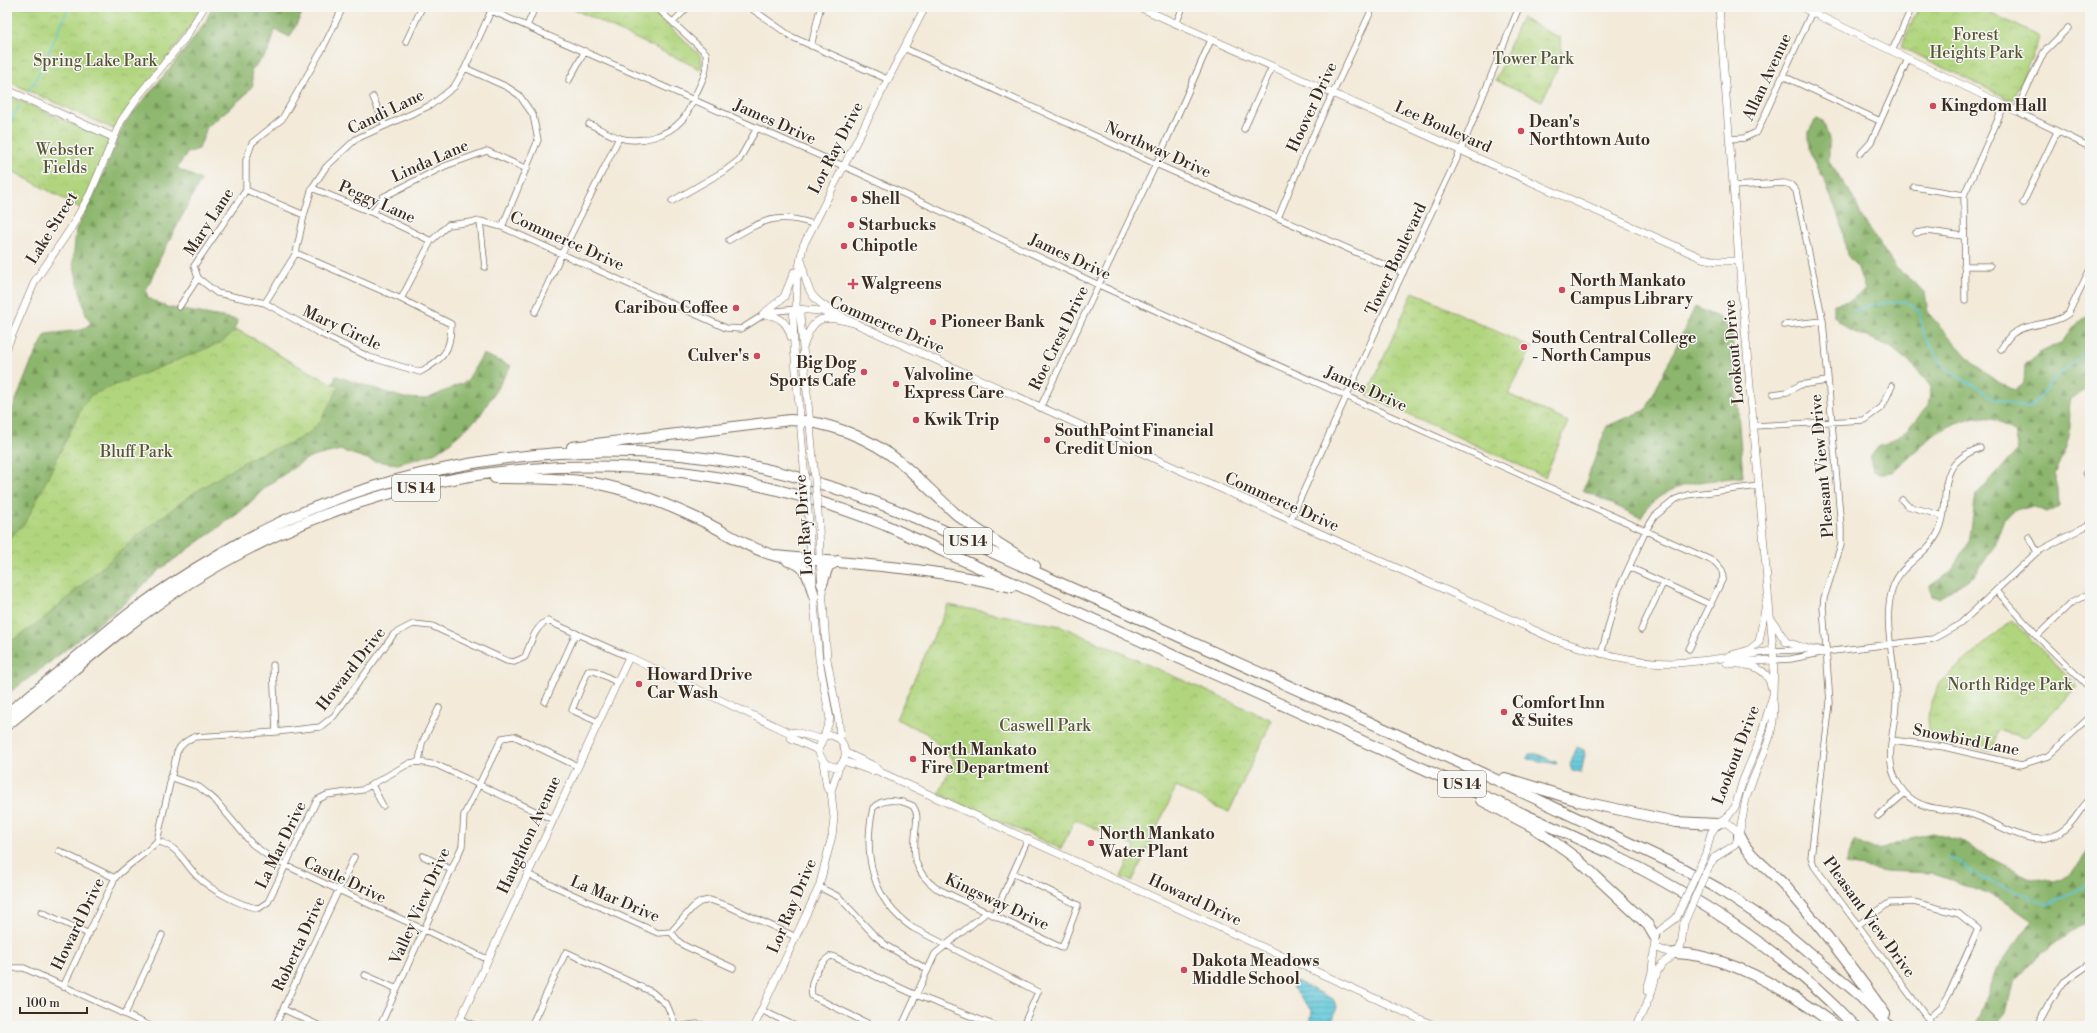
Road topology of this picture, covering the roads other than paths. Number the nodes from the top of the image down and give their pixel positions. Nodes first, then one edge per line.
1 (204, 7) edge
2 (343, 7) edge
3 (422, 7) edge
4 (484, 7) edge
5 (534, 7) edge
6 (656, 7) edge
7 (688, 7) edge
8 (749, 7) edge
9 (925, 7) edge
10 (1139, 7) edge
11 (1184, 7) edge
12 (1373, 7) edge
13 (1519, 7) edge
14 (1719, 7) edge
15 (1801, 7) edge
16 (1912, 7) edge
17 (820, 9) dead end
18 (1813, 10) edge
19 (492, 11) junction
20 (673, 22) junction
21 (1176, 24) junction
22 (527, 26) junction
23 (2068, 28) dead end
24 (1211, 40) junction
25 (406, 42) dead end
26 (811, 46) junction
27 (904, 48) junction
28 (585, 51) junction
29 (1892, 51) junction
30 (1908, 59) junction
31 (1272, 67) junction
32 (466, 68) junction
33 (1783, 76) junction
34 (569, 80) dead end
35 (887, 80) junction
36 (7, 90) edge
37 (1333, 93) junction
38 (373, 97) dead end
39 (693, 100) junction
40 (2004, 106) junction
41 (2016, 111) junction
42 (1880, 121) junction
43 (589, 124) dead end
44 (385, 126) junction
45 (757, 128) junction
46 (1244, 129) dead end
47 (2058, 132) junction
48 (113, 137) junction
49 (619, 138) junction
50 (1730, 139) junction
51 (2090, 147) edge
52 (1461, 150) junction
53 (1861, 153) dead end
54 (1156, 164) junction
55 (842, 167) junction
56 (527, 169) junction
57 (1734, 186) junction
58 (1914, 187) dead end
59 (312, 188) junction
60 (246, 190) junction
61 (1964, 195) junction
62 (672, 201) dead end
63 (2023, 203) dead end
64 (373, 213) junction
65 (304, 214) junction
66 (1278, 218) junction
67 (480, 221) junction
68 (813, 224) junction
69 (502, 227) junction
70 (1916, 233) dead end
71 (1963, 236) junction
72 (729, 240) dead end
73 (431, 241) junction
74 (296, 253) junction
75 (562, 253) junction
76 (801, 254) junction
77 (1739, 261) junction
78 (1964, 266) junction
79 (1990, 266) dead end
80 (485, 267) dead end
81 (2090, 269) edge
82 (1403, 273) junction
83 (198, 278) junction
84 (1099, 285) junction
85 (401, 299) junction
86 (1965, 301) dead end
87 (265, 303) junction
88 (179, 307) dead end
89 (796, 309) junction
90 (535, 312) dead end
91 (763, 314) junction
92 (1823, 321) junction
93 (851, 322) junction
94 (1784, 325) dead end
95 (7, 347) edge
96 (794, 347) junction
97 (802, 349) junction
98 (2001, 349) dead end
99 (1828, 381) junction
100 (1892, 386) dead end
101 (1773, 394) dead end
102 (1347, 395) junction
103 (1040, 408) junction
104 (799, 420) junction
105 (1830, 421) junction
106 (811, 422) junction
107 (1755, 426) junction
108 (1980, 448) dead end
109 (531, 456) junction
110 (2086, 473) dead end
111 (463, 479) junction
112 (2090, 481) edge
113 (1759, 486) junction
114 (1902, 500) dead end
115 (1942, 516) junction
116 (1290, 520) junction
117 (2090, 524) edge
118 (1646, 530) junction
119 (2029, 538) dead end
120 (2036, 552) junction
121 (763, 553) junction
122 (815, 559) junction
123 (838, 561) junction
124 (1629, 567) junction
125 (1663, 583) junction
126 (822, 584) junction
127 (1768, 588) junction
128 (1075, 589) junction
129 (1997, 591) junction
130 (2090, 593) edge
131 (1039, 594) junction
132 (814, 596) junction
133 (1711, 605) junction
134 (1771, 619) junction
135 (1641, 630) dead end
136 (576, 633) junction
137 (2037, 636) junction
138 (1892, 645) junction
139 (1689, 649) dead end
140 (1809, 649) junction
141 (1773, 651) junction
142 (1825, 652) junction
143 (1601, 654) junction
144 (629, 657) junction
145 (1728, 659) junction
146 (1774, 660) junction
147 (272, 665) dead end
148 (617, 682) junction
149 (2090, 688) edge
150 (1773, 695) junction
151 (27, 697) junction
152 (830, 697) junction
153 (545, 702) dead end
154 (439, 708) dead end
155 (7, 709) edge
156 (7, 714) edge
157 (2090, 717) edge
158 (598, 722) junction
159 (7, 725) edge
160 (276, 732) junction
161 (790, 733) junction
162 (823, 738) junction
163 (840, 739) junction
164 (1892, 740) junction
165 (818, 750) junction
166 (846, 753) junction
167 (844, 761) junction
168 (419, 762) junction
169 (824, 762) junction
170 (577, 766) junction
171 (839, 767) junction
172 (1469, 768) junction
173 (877, 770) junction
174 (170, 777) junction
175 (1455, 782) junction
176 (372, 785) junction
177 (479, 785) junction
178 (831, 791) junction
179 (1905, 793) junction
180 (2090, 798) edge
181 (383, 806) dead end
182 (1878, 816) dead end
183 (552, 819) junction
184 (1719, 823) junction
185 (1739, 834) junction
186 (1028, 839) junction
187 (156, 841) junction
188 (59, 851) dead end
189 (423, 856) dead end
190 (354, 857) dead end
191 (286, 867) junction
192 (452, 870) junction
193 (1013, 873) junction
194 (527, 874) junction
195 (115, 878) junction
196 (819, 887) junction
197 (338, 891) junction
198 (41, 912) dead end
199 (987, 912) junction
200 (994, 916) junction
201 (1858, 925) junction
202 (424, 931) junction
203 (671, 932) junction
204 (89, 934) junction
205 (162, 935) dead end
206 (796, 937) junction
207 (1655, 939) junction
208 (946, 945) junction
209 (1674, 953) junction
210 (487, 959) junction
211 (2090, 964) edge
212 (733, 968) dead end
213 (928, 970) junction
214 (7, 974) edge
215 (366, 975) dead end
216 (63, 987) junction
217 (397, 989) junction
218 (916, 995) junction
219 (283, 1009) junction
220 (761, 1010) junction
221 (125, 1014) junction
222 (1928, 1018) junction
223 (461, 1019) junction
224 (150, 1026) edge
225 (275, 1026) edge
226 (320, 1026) edge
227 (380, 1026) edge
228 (457, 1026) edge
229 (476, 1026) edge
230 (531, 1026) edge
231 (676, 1026) edge
232 (682, 1026) edge
233 (708, 1026) edge
234 (754, 1026) edge
235 (795, 1026) edge
236 (873, 1026) edge
237 (902, 1026) edge
238 (996, 1026) edge
239 (1023, 1026) edge
240 (1435, 1026) edge
241 (1630, 1026) edge
242 (1636, 1026) edge
243 (1836, 1026) edge
244 (1854, 1026) edge
245 (1889, 1026) edge
246 (1893, 1026) edge
247 (1933, 1026) edge
248 (2037, 1026) edge

1 - 48 street, Lake Street
2 - 60 street, Mary Lane
3 - 25 street
4 - 19 street, James Drive
5 - 22 street
6 - 20 street
7 - 20 street
8 - 26 street
9 - 27 street, Lor Ray Drive
10 - 21 street, Lee Boulevard
11 - 21 street
12 - 37 street, Hoover Drive
13 - 52 street, Tower Boulevard
14 - 50 street, Lookout Drive
15 - 18 street
16 - 29 street
17 - 26 street
18 - 29 street
18 - 33 street, Allan Avenue
19 - 22 street, James Drive
19 - 32 street, Candi Lane
20 - 39 street
21 - 24 street, Lee Boulevard
22 - 28 street, James Drive
23 - 41 street
24 - 31 street, Lee Boulevard
24 - 54 street, Roe Crest Drive
26 - 35 street
27 - 35 street, Lor Ray Drive
27 - 54 street, Northway Drive
28 - 34 street
28 - 39 street, James Drive
29 - 30 street
30 - 40 street
30 - 42 street
31 - 37 street, Lee Boulevard
31 - 46 street
32 - 44 street, Candi Lane
32 - 56 street
33 - 42 street
33 - 50 street, Allan Avenue
35 - 55 street, Lor Ray Drive
36 - 48 street
37 - 52 street, Lee Boulevard
37 - 66 street, Hoover Drive
38 - 44 street
39 - 45 street, James Drive
39 - 49 street
40 - 41 street
40 - 61 street
41 - 47 street
42 - 53 street
43 - 49 street
44 - 59 street, Candi Lane
45 - 55 street, James Drive
45 - 62 street
47 - 51 street
47 - 63 street
48 - 95 street, Lake Street
49 - 75 street
50 - 57 street, Lookout Drive
52 - 77 street, Lee Boulevard
52 - 82 street, Tower Boulevard
54 - 66 street, Northway Drive
54 - 84 street, Roe Crest Drive
55 - 68 street, Lor Ray Drive
55 - 84 street, James Drive
56 - 64 street, Linda Lane
56 - 69 street
57 - 77 street, Lookout Drive
57 - 92 street, Pleasant View Drive
58 - 61 street
59 - 64 street, Peggy Lane
59 - 65 street, Candi Lane
60 - 65 street
60 - 83 street, Mary Lane
61 - 71 street
64 - 73 street, Peggy Lane
65 - 74 street, Candi Lane
66 - 82 street, Northway Drive
67 - 69 street, Commerce Drive
67 - 73 street, Commerce Drive
67 - 80 street
68 - 72 street
68 - 76 street, Lor Ray Drive
69 - 75 street, Commerce Drive
70 - 71 street
71 - 78 street
73 - 85 street, Commerce Drive
74 - 85 street, Mary Circle
74 - 87 street, Candi Lane
75 - 90 street
75 - 91 street, Commerce Drive
76 - 89 street, Lor Ray Drive
76 - 91 street
76 - 93 street
77 - 107 street, Lookout Drive
78 - 79 street
78 - 86 street
81 - 98 street
82 - 102 street, Tower Boulevard
83 - 87 street, Mary Circle
83 - 88 street, Mary Lane
84 - 102 street, James Drive
84 - 103 street, Roe Crest Drive
85 - 87 street, Mary Circle
89 - 91 street, Commerce Drive
89 - 93 street, Commerce Drive
89 - 96 street, Lor Ray Drive
89 - 97 street, Lor Ray Drive
91 - 96 street
92 - 94 street
92 - 99 street, Pleasant View Drive
93 - 97 street
93 - 103 street, Commerce Drive
96 - 104 street, Lor Ray Drive
97 - 106 street, Lor Ray Drive
99 - 101 street
99 - 105 street, Pleasant View Drive
100 - 105 street
102 - 116 street, Tower Boulevard
102 - 118 street, James Drive
103 - 116 street, Commerce Drive
104 - 106 highway
104 - 109 highway
104 - 122 street, Lor Ray Drive, bridge
105 - 107 street
105 - 142 street, Pleasant View Drive
106 - 122 street, Lor Ray Drive, bridge
106 - 128 highway
107 - 113 street, Lookout Drive
108 - 115 street
109 - 128 highway, US 14
109 - 151 highway, US 14
110 - 112 street
111 - 121 highway
111 - 131 highway, US 14
111 - 159 highway, US 14
113 - 118 street
113 - 127 street, Lookout Drive
114 - 115 street
115 - 138 street
116 - 143 street, Commerce Drive
117 - 120 street
118 - 124 street
118 - 133 street, James Drive
119 - 120 street
120 - 129 street
121 - 122 highway
121 - 132 highway
122 - 123 highway
122 - 126 street, Lor Ray Drive
122 - 132 street, Lor Ray Drive
123 - 126 highway
123 - 131 highway
124 - 125 street
124 - 143 street
125 - 133 street
125 - 135 street
126 - 152 street, Lor Ray Drive
127 - 134 street, Lookout Drive
127 - 145 street
128 - 172 highway, US 14
129 - 137 street
129 - 138 street
130 - 137 street
131 - 175 highway, US 14
132 - 152 street, Lor Ray Drive
133 - 139 street, James Drive
134 - 140 street
134 - 141 street, Lookout Drive
136 - 144 street, Howard Drive
136 - 153 street
136 - 160 street, Howard Drive
137 - 149 street
138 - 142 street
138 - 164 street
140 - 141 street
140 - 142 street
141 - 145 street, Commerce Drive
141 - 146 street, Lookout Drive
142 - 146 street
142 - 201 street, Pleasant View Drive
143 - 145 street, Commerce Drive
144 - 148 street, Haughton Avenue
144 - 161 street, Howard Drive
145 - 146 street, Commerce Drive
145 - 150 street
146 - 150 street, Lookout Drive
147 - 160 street
148 - 158 street, Haughton Avenue
148 - 158 street
150 - 184 street, Lookout Drive
150 - 185 street, Lookout Drive
151 - 155 highway
151 - 156 highway, US 14
152 - 162 street, Lor Ray Drive
152 - 163 street, Lor Ray Drive
154 - 168 street
157 - 164 street, Snowbird Lane
158 - 170 street, Haughton Avenue
160 - 174 street, Howard Drive
161 - 162 street, Howard Drive
161 - 165 street, Howard Drive
162 - 163 street
162 - 165 street
163 - 166 street
164 - 179 street
165 - 169 street
166 - 167 street
166 - 173 street, Howard Drive
167 - 171 street
167 - 173 street, Howard Drive
168 - 176 street, La Mar Drive
168 - 177 street, La Mar Drive
169 - 171 street
169 - 178 street, Lor Ray Drive
170 - 177 street, Valley View Drive
170 - 183 street, Haughton Avenue
171 - 178 street, Lor Ray Drive
172 - 184 highway, US 14
172 - 245 highway, US 14
173 - 186 street, Howard Drive
174 - 187 street, Howard Drive
174 - 191 street, Castle Drive
175 - 207 highway
175 - 244 highway, US 14
176 - 181 street
176 - 191 street, La Mar Drive
177 - 183 street, La Mar Drive
177 - 192 street, Valley View Drive
178 - 196 street, Lor Ray Drive
179 - 180 street
179 - 182 street
183 - 194 street, Haughton Avenue
184 - 185 street, Lookout Drive
184 - 207 street, Lookout Drive, bridge
185 - 209 street, Lookout Drive, bridge
185 - 246 highway
186 - 193 street
186 - 240 street, Howard Drive
187 - 191 street, La Mar Drive
187 - 195 street, Howard Drive
188 - 195 street
189 - 192 street
190 - 197 street, Roberta Drive
191 - 197 street, Castle Drive
192 - 202 street, Valley View Drive
193 - 200 street
193 - 200 street, Kingsway Drive
194 - 203 street, La Mar Drive
194 - 210 street, Haughton Avenue
195 - 204 street, Howard Drive
196 - 206 street, Lor Ray Drive
196 - 213 street
197 - 202 street, Castle Drive
197 - 219 street, Roberta Drive
198 - 204 street
199 - 200 street, Kingsway Drive
199 - 208 street
199 - 208 street, Kingsway Drive
201 - 222 street, Pleasant View Drive
201 - 222 street
202 - 210 street, Castle Drive
202 - 217 street, Valley View Drive
203 - 206 street, La Mar Drive
203 - 212 street
204 - 216 street, Howard Drive
205 - 221 street
206 - 220 street, Lor Ray Drive
207 - 209 street
207 - 241 street
208 - 213 street
208 - 239 street, Kingsway Drive
209 - 242 street, Lookout Drive
209 - 243 highway
210 - 223 street, Haughton Avenue
211 - 248 street
213 - 218 street
214 - 216 street
215 - 217 street
216 - 221 street
217 - 227 street, Valley View Drive
218 - 236 street
218 - 237 street
218 - 238 street
219 - 225 street, Roberta Drive
219 - 226 street
220 - 234 street, Lor Ray Drive
220 - 235 street
221 - 224 street
222 - 247 street, Pleasant View Drive
223 - 228 street, Haughton Avenue
223 - 229 street
230 - 231 street
232 - 233 street

